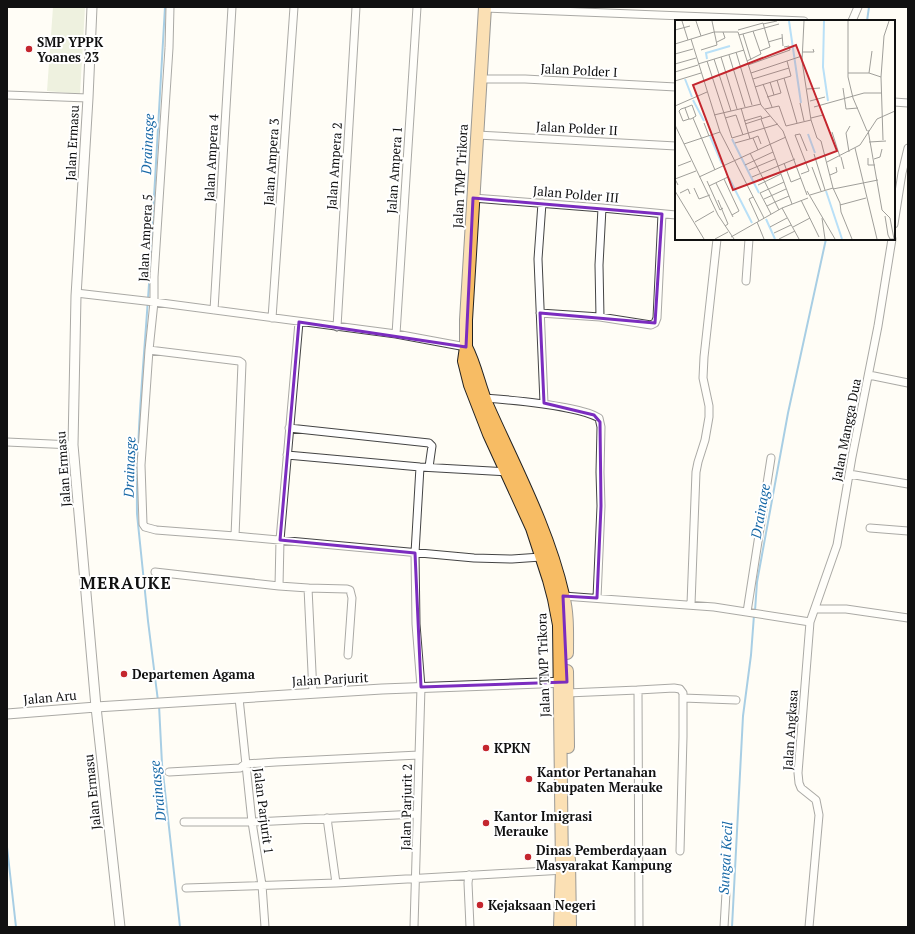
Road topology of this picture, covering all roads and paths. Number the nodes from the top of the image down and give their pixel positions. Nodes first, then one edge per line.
1 (92, 7) edge
2 (170, 7) edge
3 (232, 7) edge
4 (294, 7) edge
5 (356, 7) edge
6 (417, 7) edge
7 (858, 7) edge
8 (485, 8) edge
9 (779, 20) edge
10 (852, 20) edge
11 (480, 79) junction
12 (675, 88) edge
13 (7, 95) edge
14 (88, 98) junction
15 (895, 102) edge
16 (908, 103) edge
17 (476, 135) junction
18 (675, 146) edge
19 (908, 148) edge
20 (474, 198) junction
21 (542, 203) junction
22 (602, 208) junction
23 (662, 214) junction
24 (675, 215) edge
25 (895, 218) edge
26 (717, 240) edge
27 (749, 240) edge
28 (892, 240) edge
29 (746, 281) dead end
30 (76, 293) junction
31 (154, 302) junction
32 (214, 310) junction
33 (540, 313) junction
34 (600, 317) junction
35 (272, 318) junction
36 (299, 322) junction
37 (336, 327) junction
38 (396, 334) junction
39 (466, 347) junction
40 (149, 350) junction
41 (869, 375) junction
42 (908, 383) edge
43 (484, 398) junction
44 (544, 403) junction
45 (289, 428) junction
46 (7, 442) edge
47 (72, 445) junction
48 (287, 455) junction
49 (771, 458) dead end
50 (420, 467) junction
51 (429, 467) junction
52 (512, 472) junction
53 (850, 474) junction
54 (908, 484) edge
55 (870, 528) dead end
56 (908, 531) edge
57 (235, 536) junction
58 (280, 540) junction
59 (415, 553) junction
60 (541, 557) junction
61 (155, 572) dead end
62 (279, 586) junction
63 (308, 588) junction
64 (563, 596) junction
65 (597, 598) junction
66 (691, 604) junction
67 (814, 609) junction
68 (749, 612) junction
69 (908, 618) edge
70 (810, 622) junction
71 (348, 655) dead end
72 (564, 686) junction
73 (421, 687) junction
74 (638, 690) junction
75 (313, 693) junction
76 (239, 698) junction
77 (683, 698) junction
78 (736, 700) dead end
79 (96, 707) junction
80 (7, 714) edge
81 (419, 755) junction
82 (245, 764) junction
83 (169, 772) dead end
84 (417, 814) junction
85 (327, 818) junction
86 (184, 822) dead end
87 (252, 822) junction
88 (680, 851) dead end
89 (566, 870) junction
90 (469, 875) junction
91 (416, 879) junction
92 (336, 882) junction
93 (262, 886) junction
94 (186, 888) dead end
95 (726, 893) dead end
96 (120, 927) edge
97 (265, 927) edge
98 (414, 927) edge
99 (470, 927) edge
100 (560, 927) edge
101 (570, 927) edge
102 (638, 927) edge
103 (724, 927) edge
104 (809, 927) edge

1 - 14 street, Jalan Ermasu
2 - 31 street, Jalan Ampera 5
3 - 32 street, Jalan Ampera 4
4 - 35 street, Jalan Ampera 3
5 - 37 street, Jalan Ampera 2
6 - 38 street, Jalan Ampera 1
7 - 10 street
8 - 9 street
8 - 11 highway, Jalan TMP Trikora
11 - 12 street, Jalan Polder I
11 - 17 highway, Jalan TMP Trikora
13 - 14 street
14 - 30 street, Jalan Ermasu
15 - 16 street
17 - 18 street, Jalan Polder II
17 - 20 highway, Jalan TMP Trikora
19 - 25 street
20 - 21 street, Jalan Polder III
20 - 39 highway, Jalan TMP Trikora
21 - 22 street, Jalan Polder III
21 - 33 street
22 - 23 street, Jalan Polder III
22 - 34 street
23 - 24 street, Jalan Polder III
23 - 34 street
26 - 66 street
27 - 29 street
28 - 41 street, Jalan Mangga Dua
30 - 31 street
30 - 47 street, Jalan Ermasu
31 - 32 street
31 - 40 street, Jalan Ampera 5
32 - 35 street
33 - 34 street
33 - 44 street
35 - 36 street
36 - 37 street
36 - 45 street
37 - 38 street
38 - 39 street
39 - 43 highway, Jalan TMP Trikora
39 - 52 highway, Jalan TMP Trikora
40 - 57 street
40 - 57 street, Jalan Ampera 5
41 - 42 street
41 - 53 street, Jalan Mangga Dua
43 - 44 street
43 - 52 highway, Jalan TMP Trikora
44 - 65 street
45 - 48 street
45 - 51 street
46 - 47 street
47 - 79 street, Jalan Ermasu
48 - 50 street
48 - 58 street
49 - 68 street
50 - 51 street
50 - 59 street, Jalan Parjurit 2
51 - 52 street
52 - 60 highway, Jalan TMP Trikora
52 - 64 highway, Jalan TMP Trikora
53 - 54 street
53 - 67 street, Jalan Mangga Dua
55 - 56 street
57 - 58 street
58 - 59 street
58 - 62 street
59 - 60 street
59 - 73 street, Jalan Parjurit 2
60 - 72 highway, Jalan TMP Trikora
61 - 62 street
62 - 63 street
63 - 71 street
63 - 75 street
64 - 65 street
64 - 72 highway, Jalan TMP Trikora
65 - 66 street
66 - 68 street
67 - 69 street
67 - 70 street, Jalan Mangga Dua
68 - 70 street
70 - 104 street, Jalan Angkasa
72 - 73 street, Jalan Parjurit
72 - 74 street
72 - 89 highway, Jalan TMP Trikora
72 - 89 highway, Jalan TMP Trikora
73 - 75 street, Jalan Parjurit
73 - 81 street, Jalan Parjurit 2
74 - 77 street
74 - 102 street
75 - 76 street, Jalan Parjurit
76 - 79 street, Jalan Parjurit
76 - 82 street, Jalan Parjurit 1
77 - 78 street
77 - 88 street
79 - 80 street, Jalan Aru
79 - 96 street, Jalan Ermasu
81 - 82 street
81 - 84 street, Jalan Parjurit 2
82 - 83 street
82 - 87 street, Jalan Parjurit 1
84 - 85 street
84 - 91 street, Jalan Parjurit 2
85 - 87 street
85 - 92 street
86 - 87 street
87 - 93 street, Jalan Parjurit 1
89 - 90 street
89 - 100 highway, Jalan TMP Trikora
89 - 101 highway, Jalan TMP Trikora
90 - 91 street
90 - 99 street
91 - 92 street
91 - 98 street, Jalan Parjurit 2
92 - 93 street
93 - 94 street
93 - 97 street, Jalan Parjurit 1
95 - 103 street

